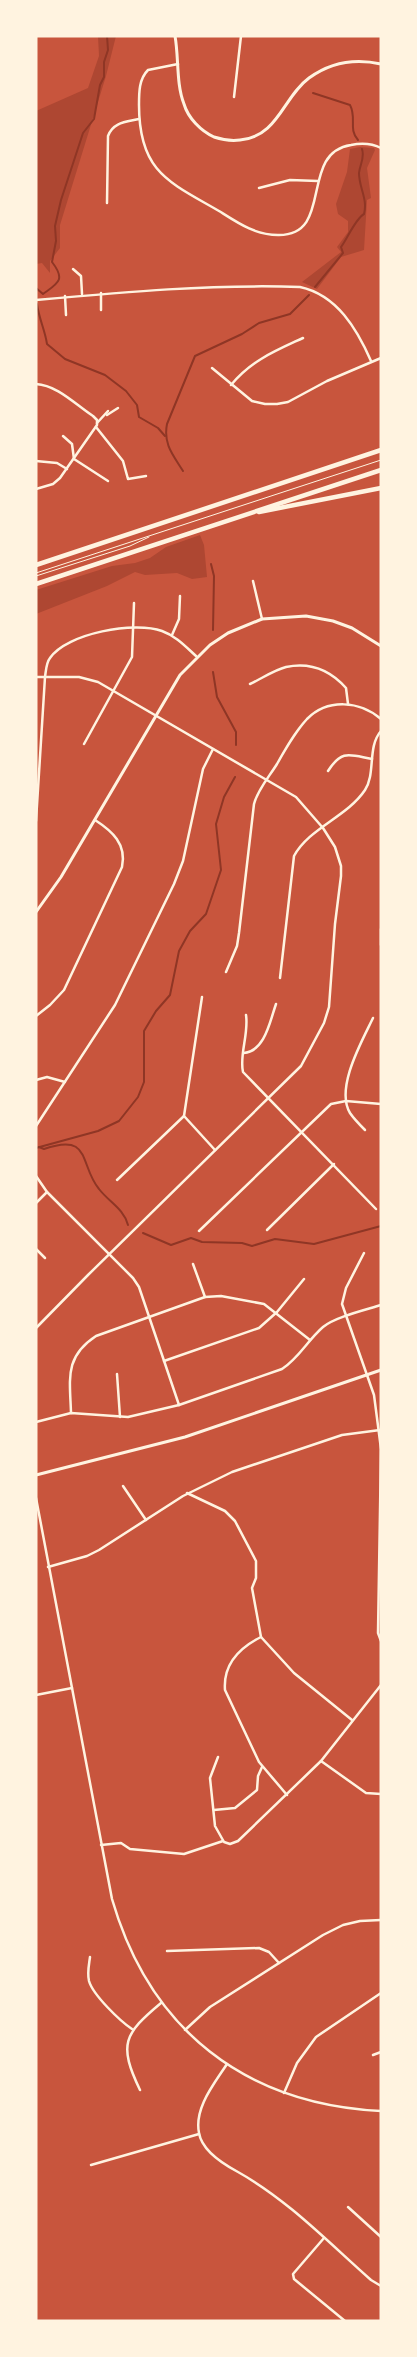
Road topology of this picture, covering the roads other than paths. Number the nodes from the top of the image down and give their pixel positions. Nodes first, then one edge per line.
1 (175, 36) edge
2 (241, 36) edge
3 (178, 64) junction
4 (381, 64) edge
5 (234, 97) dead end
6 (139, 119) junction
7 (381, 148) edge
8 (318, 181) junction
9 (259, 188) dead end
10 (107, 203) dead end
11 (73, 269) dead end
12 (101, 293) junction
13 (82, 294) junction
14 (65, 296) junction
15 (36, 300) edge
16 (101, 310) dead end
17 (66, 315) dead end
18 (303, 338) dead end
19 (381, 358) edge
20 (371, 361) junction
21 (212, 368) dead end
22 (36, 384) edge
23 (231, 384) junction
24 (118, 408) dead end
25 (108, 411) dead end
26 (105, 415) junction
27 (97, 425) junction
28 (63, 436) dead end
29 (381, 450) edge
30 (74, 459) junction
31 (381, 460) edge
32 (36, 461) edge
33 (67, 469) junction
34 (381, 470) edge
35 (146, 476) dead end
36 (108, 481) dead end
37 (381, 488) edge
38 (36, 490) edge
39 (238, 516) junction
40 (152, 536) junction
41 (36, 565) edge
42 (36, 573) edge
43 (36, 576) edge
44 (253, 581) dead end
45 (36, 584) edge
46 (180, 596) dead end
47 (134, 603) dead end
48 (262, 619) junction
49 (134, 628) junction
50 (172, 635) junction
51 (381, 646) edge
52 (196, 656) junction
53 (36, 677) edge
54 (45, 677) junction
55 (250, 684) dead end
56 (114, 691) junction
57 (348, 704) junction
58 (155, 715) junction
59 (381, 719) edge
60 (381, 731) edge
61 (84, 744) dead end
62 (213, 749) junction
63 (372, 759) junction
64 (328, 771) dead end
65 (267, 780) junction
66 (95, 820) junction
67 (36, 821) edge
68 (323, 828) junction
69 (36, 912) edge
70 (381, 930) edge
71 (381, 945) edge
72 (226, 972) dead end
73 (280, 978) dead end
74 (202, 997) dead end
75 (276, 1004) dead end
76 (246, 1015) dead end
77 (36, 1016) edge
78 (373, 1018) dead end
79 (244, 1053) junction
80 (36, 1080) edge
81 (65, 1082) junction
82 (269, 1099) junction
83 (346, 1101) junction
84 (381, 1104) edge
85 (184, 1116) junction
86 (36, 1126) edge
87 (365, 1130) dead end
88 (301, 1132) junction
89 (214, 1150) junction
90 (334, 1164) junction
91 (36, 1176) edge
92 (117, 1180) dead end
93 (47, 1192) junction
94 (36, 1203) edge
95 (376, 1209) dead end
96 (267, 1230) dead end
97 (199, 1231) dead end
98 (36, 1249) edge
99 (364, 1253) dead end
100 (110, 1254) junction
101 (45, 1258) dead end
102 (193, 1264) dead end
103 (304, 1279) dead end
104 (205, 1297) junction
105 (381, 1305) edge
106 (277, 1312) junction
107 (346, 1317) junction
108 (149, 1318) junction
109 (36, 1328) edge
110 (310, 1340) junction
111 (164, 1361) junction
112 (381, 1370) edge
113 (117, 1374) dead end
114 (368, 1375) junction
115 (179, 1405) junction
116 (71, 1413) junction
117 (120, 1417) junction
118 (36, 1422) edge
119 (380, 1430) junction
120 (381, 1449) edge
121 (36, 1475) edge
122 (123, 1486) dead end
123 (187, 1494) junction
124 (36, 1498) edge
125 (380, 1509) edge
126 (146, 1520) junction
127 (42, 1536) junction
128 (36, 1538) edge
129 (48, 1567) junction
130 (380, 1595) edge
131 (261, 1637) junction
132 (381, 1641) edge
133 (381, 1685) edge
134 (72, 1688) junction
135 (36, 1695) edge
136 (352, 1720) junction
137 (218, 1757) dead end
138 (321, 1761) junction
139 (262, 1767) junction
140 (381, 1794) edge
141 (287, 1795) junction
142 (213, 1810) junction
143 (222, 1841) junction
144 (102, 1845) junction
145 (381, 1920) edge
146 (167, 1951) dead end
147 (90, 1957) dead end
148 (279, 1963) junction
149 (381, 1993) edge
150 (161, 2003) junction
151 (132, 2030) junction
152 (185, 2030) junction
153 (381, 2052) edge
154 (373, 2056) dead end
155 (227, 2064) junction
156 (140, 2090) dead end
157 (284, 2093) junction
158 (381, 2111) edge
159 (199, 2134) junction
160 (91, 2165) dead end
161 (348, 2207) dead end
162 (381, 2237) edge
163 (324, 2238) junction
164 (381, 2286) edge
165 (345, 2321) edge

1 - 3 street
2 - 5 street
3 - 4 street
3 - 6 street
6 - 8 street
6 - 10 street
7 - 8 street
8 - 9 street
11 - 13 street
12 - 13 street
12 - 16 street
12 - 20 street
13 - 14 street
14 - 15 street
14 - 17 street
18 - 23 street
19 - 20 street
20 - 23 street
21 - 23 street
22 - 27 street
24 - 26 street
25 - 26 street
26 - 27 street
27 - 30 street
27 - 35 street
28 - 30 street
29 - 41 main road
30 - 33 street
30 - 36 street
31 - 40 lane
32 - 33 street
33 - 38 street
34 - 39 main road
37 - 39 main road
39 - 45 main road
40 - 42 lane
40 - 43 lane
44 - 48 street
46 - 50 street
47 - 49 street
48 - 51 street
48 - 52 street
49 - 50 street
49 - 54 street
49 - 56 street
50 - 52 street
52 - 58 street
53 - 54 street
54 - 56 street
54 - 67 street
55 - 57 street
56 - 58 street
56 - 61 street
57 - 59 street
57 - 65 street
58 - 62 street
58 - 66 street
60 - 63 street
62 - 65 street
62 - 81 street
63 - 64 street
63 - 68 street
65 - 68 street
65 - 72 street
66 - 69 street
66 - 77 street
68 - 73 street
68 - 82 street
70 - 71 street
74 - 85 street
75 - 79 street
76 - 79 street
78 - 83 street
79 - 82 street
80 - 81 street
81 - 86 street
82 - 88 street
82 - 89 street
83 - 84 street
83 - 87 street
83 - 88 street
85 - 89 street
85 - 92 street
88 - 90 street
88 - 97 street
89 - 100 street
90 - 95 street
90 - 96 street
91 - 93 street
93 - 94 street
93 - 100 street
98 - 101 street
99 - 107 street
100 - 108 street
100 - 109 street
102 - 104 street
103 - 106 street
104 - 106 street
104 - 108 street
105 - 107 street
106 - 110 street
106 - 111 street
107 - 110 street
107 - 114 street
108 - 111 street
108 - 116 street
110 - 115 street
111 - 115 street
112 - 114 street
113 - 117 street
114 - 119 street
114 - 121 street
115 - 117 street
116 - 117 street
116 - 118 street
119 - 120 street
119 - 123 street
120 - 125 street
122 - 126 street
123 - 126 street
123 - 131 street
124 - 127 street
125 - 130 street
126 - 129 street
127 - 128 street
127 - 129 street
129 - 134 street
130 - 132 street
131 - 136 street
131 - 139 street
133 - 136 street
134 - 135 street
134 - 144 street
136 - 138 street
137 - 142 street
138 - 140 street
138 - 141 street
139 - 141 street
139 - 142 street
141 - 143 street
142 - 143 street
143 - 144 street
144 - 150 street
145 - 148 street
146 - 148 street
147 - 151 street
148 - 152 street
149 - 157 street
150 - 151 street
150 - 152 street
151 - 156 street
152 - 155 street
153 - 154 street
155 - 157 street
155 - 159 street
157 - 158 street
159 - 160 street
159 - 163 street
161 - 162 street
163 - 164 street
163 - 165 street

